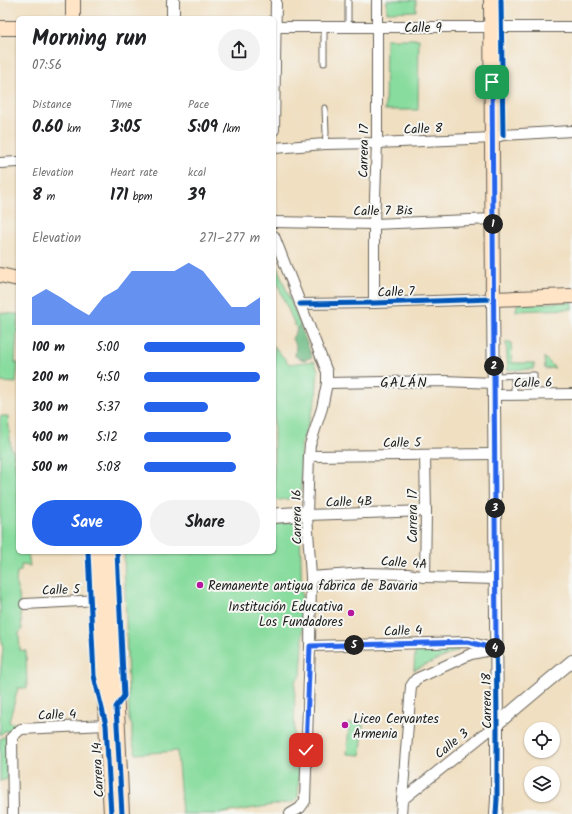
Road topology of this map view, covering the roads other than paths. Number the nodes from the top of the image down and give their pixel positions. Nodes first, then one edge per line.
1 (73, 0) edge
2 (173, 0) edge
3 (276, 0) edge
4 (348, 0) edge
5 (377, 0) edge
6 (491, 0) edge
7 (73, 16) edge
8 (173, 16) edge
9 (275, 16) edge
10 (572, 26) edge
11 (276, 27) edge
12 (324, 27) junction
13 (348, 27) junction
14 (377, 27) junction
15 (491, 27) junction
16 (0, 28) edge
17 (16, 28) edge
18 (324, 64) dead end
19 (325, 108) dead end
20 (572, 131) edge
21 (492, 138) junction
22 (325, 144) junction
23 (377, 144) junction
24 (276, 148) edge
25 (16, 162) edge
26 (0, 163) edge
27 (492, 220) junction
28 (276, 222) edge
29 (374, 224) junction
30 (276, 241) edge
31 (0, 275) edge
32 (16, 279) edge
33 (572, 296) edge
34 (493, 299) junction
35 (374, 302) junction
36 (300, 304) junction
37 (514, 375) junction
38 (494, 379) junction
39 (328, 383) junction
40 (572, 394) edge
41 (514, 395) junction
42 (534, 395) junction
43 (494, 396) junction
44 (494, 454) junction
45 (425, 455) junction
46 (310, 456) junction
47 (276, 511) edge
48 (426, 511) junction
49 (307, 512) junction
50 (276, 518) edge
51 (95, 554) edge
52 (107, 554) edge
53 (311, 577) junction
54 (425, 577) junction
55 (495, 579) junction
56 (99, 600) junction
57 (25, 604) dead end
58 (462, 642) junction
59 (310, 646) junction
60 (496, 649) junction
61 (461, 658) junction
62 (572, 661) edge
63 (116, 707) junction
64 (497, 724) junction
65 (106, 725) junction
66 (113, 739) junction
67 (402, 800) junction
68 (301, 811) edge
69 (13, 814) edge
70 (102, 814) edge
71 (111, 814) edge
72 (122, 814) edge
73 (131, 814) edge
74 (290, 814) edge
75 (401, 814) edge
76 (496, 814) edge

1 - 7 main road
2 - 8 street
3 - 9 street
4 - 13 lane
5 - 14 street, Carrera 17
6 - 15 main road, Carrera 18
10 - 15 street, Calle 9
11 - 12 street, Calle 9
12 - 13 street, Calle 9
12 - 18 lane
13 - 14 street, Calle 9
14 - 15 street, Calle 9
14 - 23 street, Carrera 17
15 - 21 main road, Carrera 18
16 - 17 main road
19 - 22 lane
20 - 21 street, Calle 8
21 - 23 street, Calle 8
21 - 27 main road, Carrera 18
22 - 23 street, Calle 8
22 - 24 street, Calle 8
23 - 29 street, Carrera 17
25 - 26 street
27 - 29 street, Calle 7 Bis
27 - 34 main road, Carrera 18
28 - 29 street, Calle 7 Bis
29 - 35 street, Carrera 17
30 - 36 street, Carrera 16
31 - 32 main road
33 - 34 main road, Calle 7
34 - 35 street, Calle 7
34 - 38 street, Carrera 18
35 - 36 street, Calle 7
36 - 39 street, Carrera 16
37 - 38 lane
37 - 41 lane
37 - 42 lane
38 - 39 street
38 - 43 street, Carrera 18
39 - 46 street, Carrera 16
40 - 42 street, Calle 6
41 - 42 street, Calle 6
41 - 43 street, Calle 6
43 - 44 street, Carrera 18
44 - 45 street, Calle 5
44 - 55 street, Carrera 18
45 - 46 street, Calle 5
45 - 48 street, Carrera 17
46 - 49 street, Carrera 16
47 - 49 lane
48 - 49 street, Calle 4B
48 - 54 street, Carrera 17
49 - 50 street, Calle 4B
49 - 53 street, Carrera 16
51 - 56 main road, Carrera 14
52 - 63 main road, Carrera 14
53 - 54 street, Calle 4A
53 - 59 street, Carrera 16
54 - 55 street, Calle 4A
55 - 60 street, Carrera 18
56 - 57 street, Calle 5
56 - 65 main road, Carrera 14
58 - 59 street, Calle 4
58 - 60 street, Calle 4
58 - 61 street
59 - 68 street, Carrera 16
60 - 61 street
60 - 64 street, Carrera 18
61 - 67 street
62 - 64 street, Calle 3
63 - 66 main road, Carrera 14
63 - 73 main road
64 - 67 street, Calle 3
64 - 76 street, Carrera 18
65 - 66 main road, Carrera 14
65 - 69 street, Calle 4
65 - 70 main road
66 - 71 main road, Carrera 14
66 - 72 main road, Carrera 14
67 - 75 street
68 - 74 street

